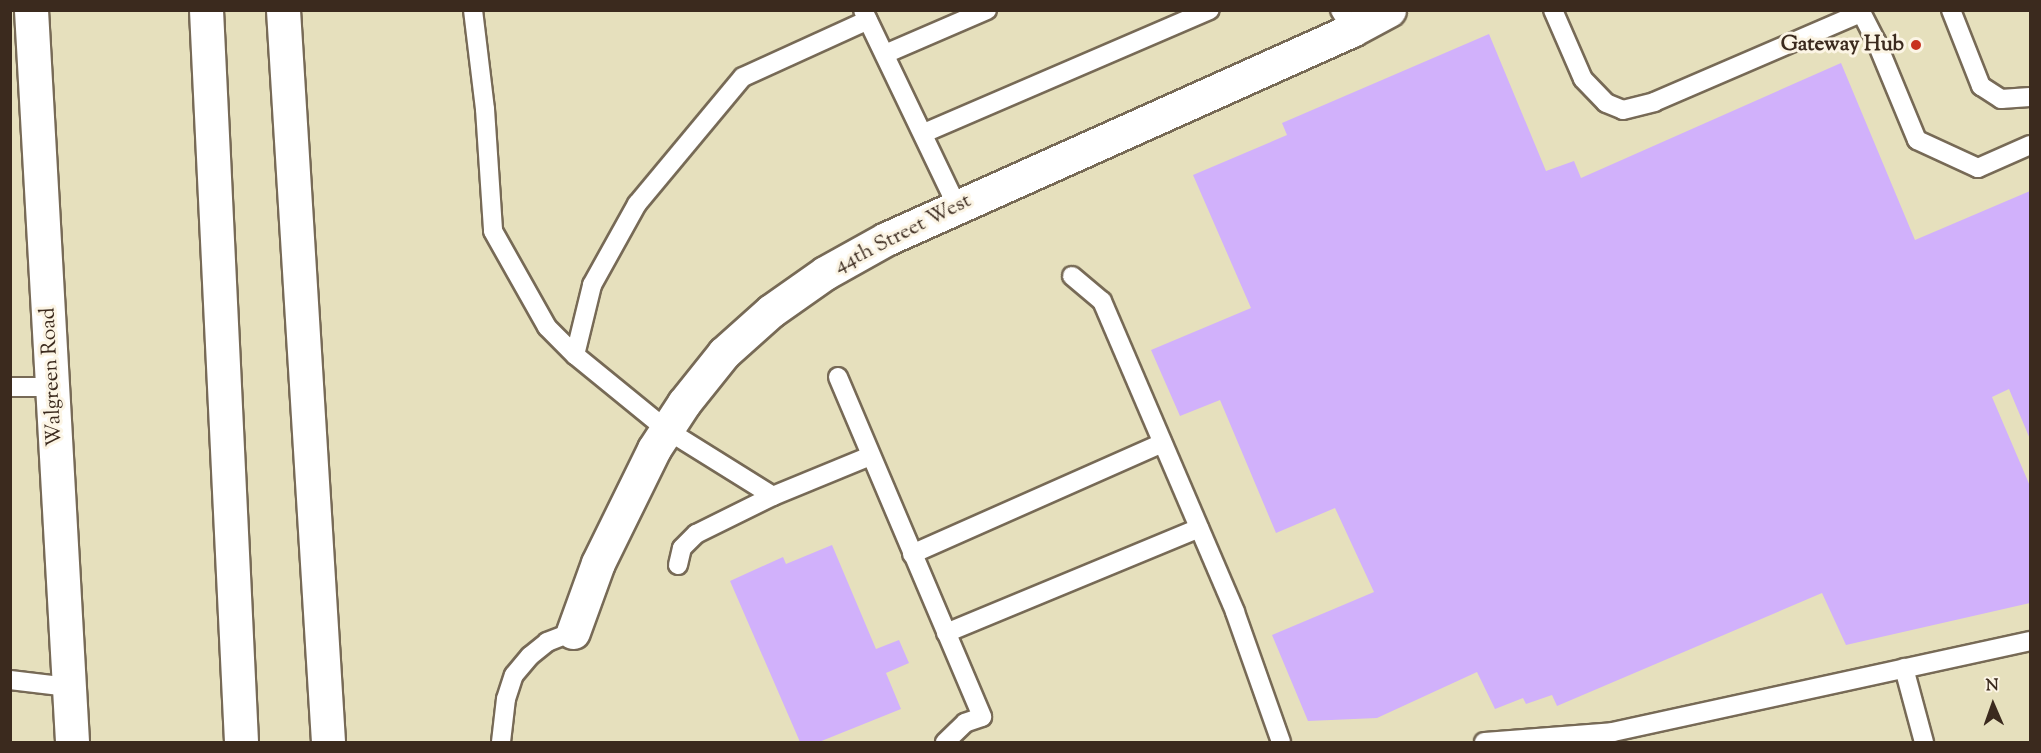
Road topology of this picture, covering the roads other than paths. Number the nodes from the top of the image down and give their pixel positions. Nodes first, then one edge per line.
1 (31, 10) edge
2 (206, 10) edge
3 (283, 10) edge
4 (473, 10) edge
5 (987, 10) edge
6 (1210, 10) edge
7 (1389, 10) edge
8 (1553, 10) edge
9 (1951, 10) edge
10 (1860, 12) edge
11 (866, 15) edge
12 (1346, 20) edge
13 (885, 54) junction
14 (2031, 97) edge
15 (924, 133) junction
16 (2031, 145) edge
17 (957, 206) junction
18 (1072, 276) dead end
19 (575, 355) junction
20 (838, 377) dead end
21 (10, 387) edge
22 (52, 387) junction
23 (667, 430) junction
24 (1163, 443) junction
25 (870, 456) junction
26 (773, 496) junction
27 (1199, 528) junction
28 (912, 554) junction
29 (678, 565) dead end
30 (573, 632) joint
31 (946, 633) junction
32 (2031, 641) edge
33 (1904, 668) junction
34 (10, 680) edge
35 (69, 687) junction
36 (72, 742) edge
37 (241, 742) edge
38 (328, 742) edge
39 (501, 742) edge
40 (945, 742) edge
41 (1281, 742) edge
42 (1484, 742) edge
43 (1924, 742) edge

1 - 22 main road, Walgreen Road
2 - 37 main road
3 - 38 main road
4 - 19 lane
5 - 13 lane
6 - 15 lane
7 - 12 main road, 44th Street West
8 - 10 lane
9 - 14 lane
10 - 16 lane
11 - 13 lane
11 - 19 lane
12 - 17 main road, 44th Street West
13 - 15 lane
15 - 17 lane
17 - 23 main road, 44th Street West
18 - 24 lane
19 - 23 lane
20 - 25 lane
21 - 22 lane
22 - 35 main road, Walgreen Road
23 - 26 lane
23 - 30 main road, 44th Street West
24 - 27 lane
24 - 28 lane
25 - 26 lane
25 - 28 lane
26 - 29 lane
27 - 31 lane
27 - 41 lane
28 - 31 lane
30 - 39 lane
31 - 40 lane
32 - 33 lane
33 - 42 lane
33 - 43 lane
34 - 35 lane
35 - 36 main road, Walgreen Road

